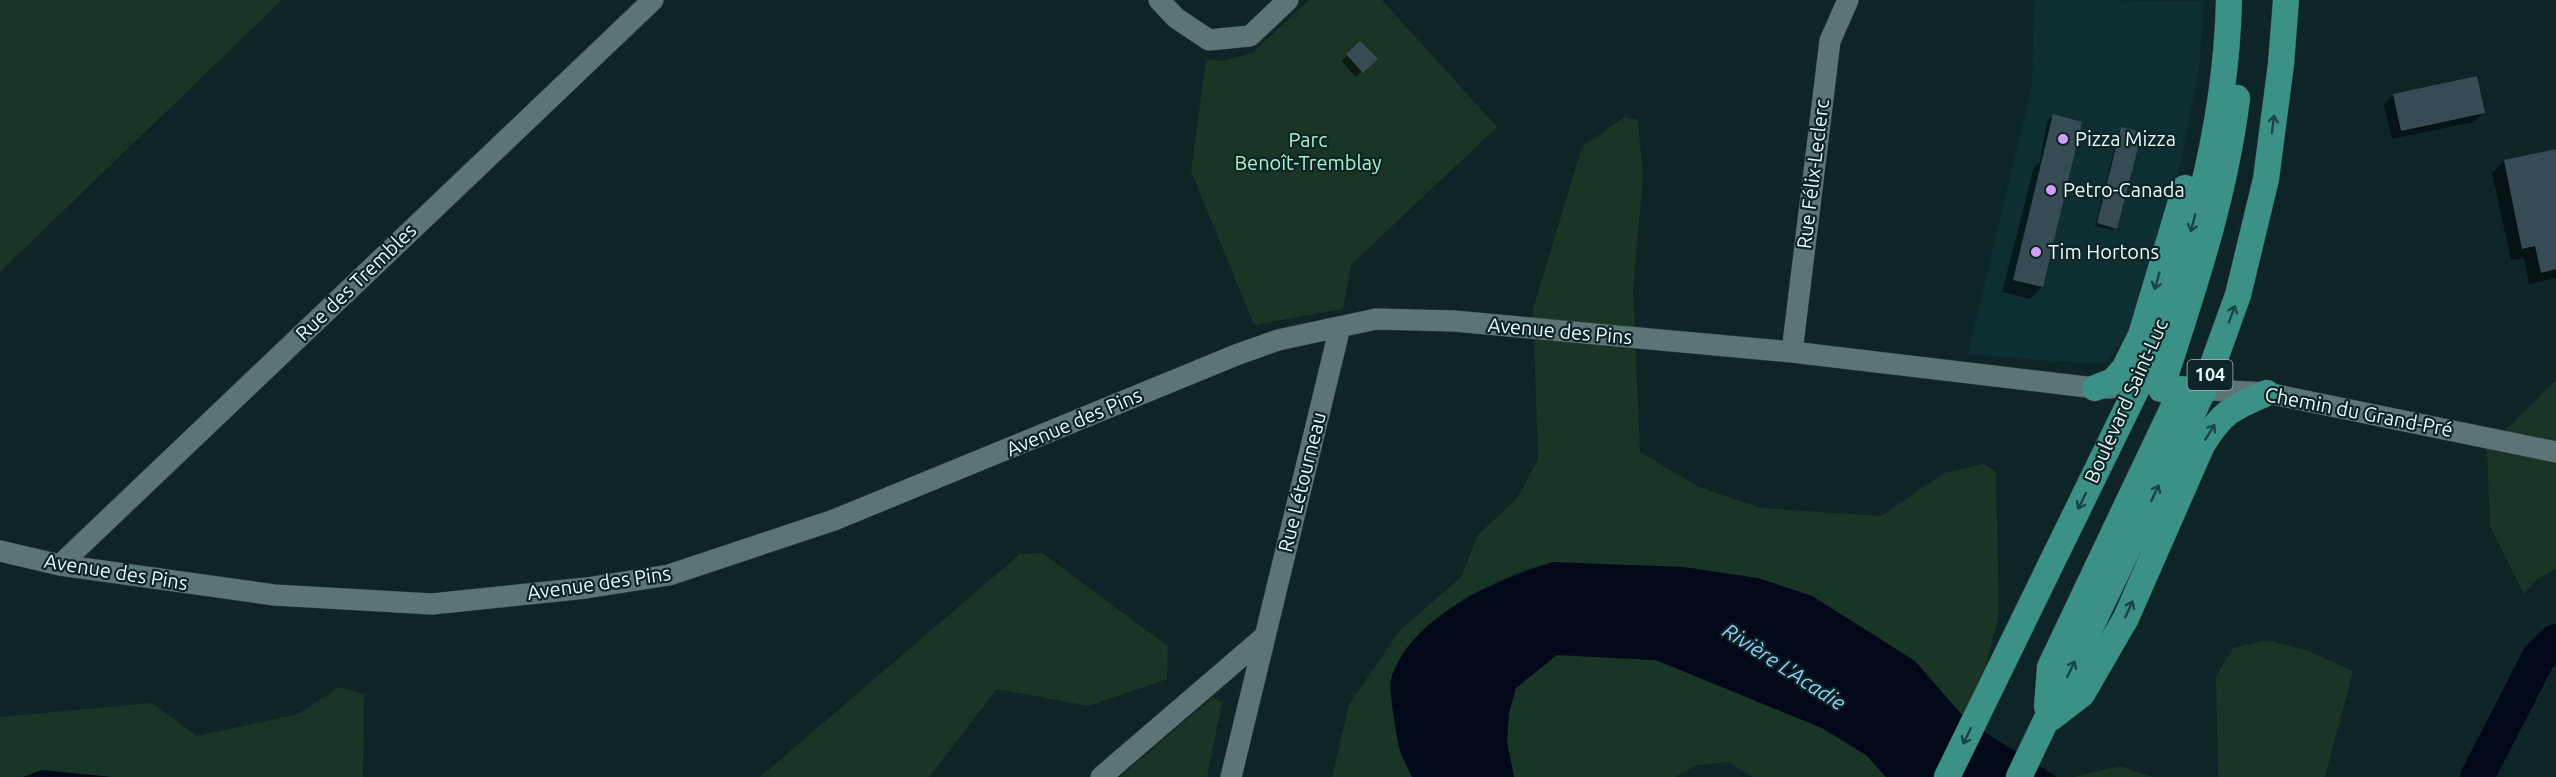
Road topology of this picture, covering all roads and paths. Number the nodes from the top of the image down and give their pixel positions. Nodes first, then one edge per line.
1 (653, 0) edge
2 (1159, 0) edge
3 (1288, 0) edge
4 (1848, 0) edge
5 (2221, 0) edge
6 (2229, 0) edge
7 (2236, 0) edge
8 (2286, 0) edge
9 (1340, 327) junction
10 (1791, 352) junction
11 (2095, 388) junction
12 (2171, 389) junction
13 (2267, 393) junction
14 (2556, 452) edge
15 (0, 551) edge
16 (60, 565) junction
17 (1264, 638) junction
18 (2046, 722) junction
19 (1101, 777) edge
20 (1231, 777) edge
21 (1947, 777) edge
22 (2019, 777) edge

1 - 16 street, Rue des Trembles
2 - 3 street
4 - 10 street, Rue Félix-Leclerc
5 -> 11 main road
6 -> 12 main road, Boulevard Saint-Luc / 104
7 - 12 main road
12 -> 8 main road, Boulevard Saint-Luc / 104
9 - 10 street, Avenue des Pins
9 - 16 street, Avenue des Pins
9 - 17 street, Rue Létourneau
10 - 11 street, Avenue des Pins
11 - 12 street, Avenue des Pins
12 - 13 street, Chemin du Grand-Pré
18 -> 12 main road
12 -> 21 main road, Boulevard Saint-Luc / 104
13 - 14 street, Chemin du Grand-Pré
18 -> 13 main road
15 - 16 street, Avenue des Pins
17 - 19 street
17 - 20 street, Rue Létourneau
18 - 22 main road

